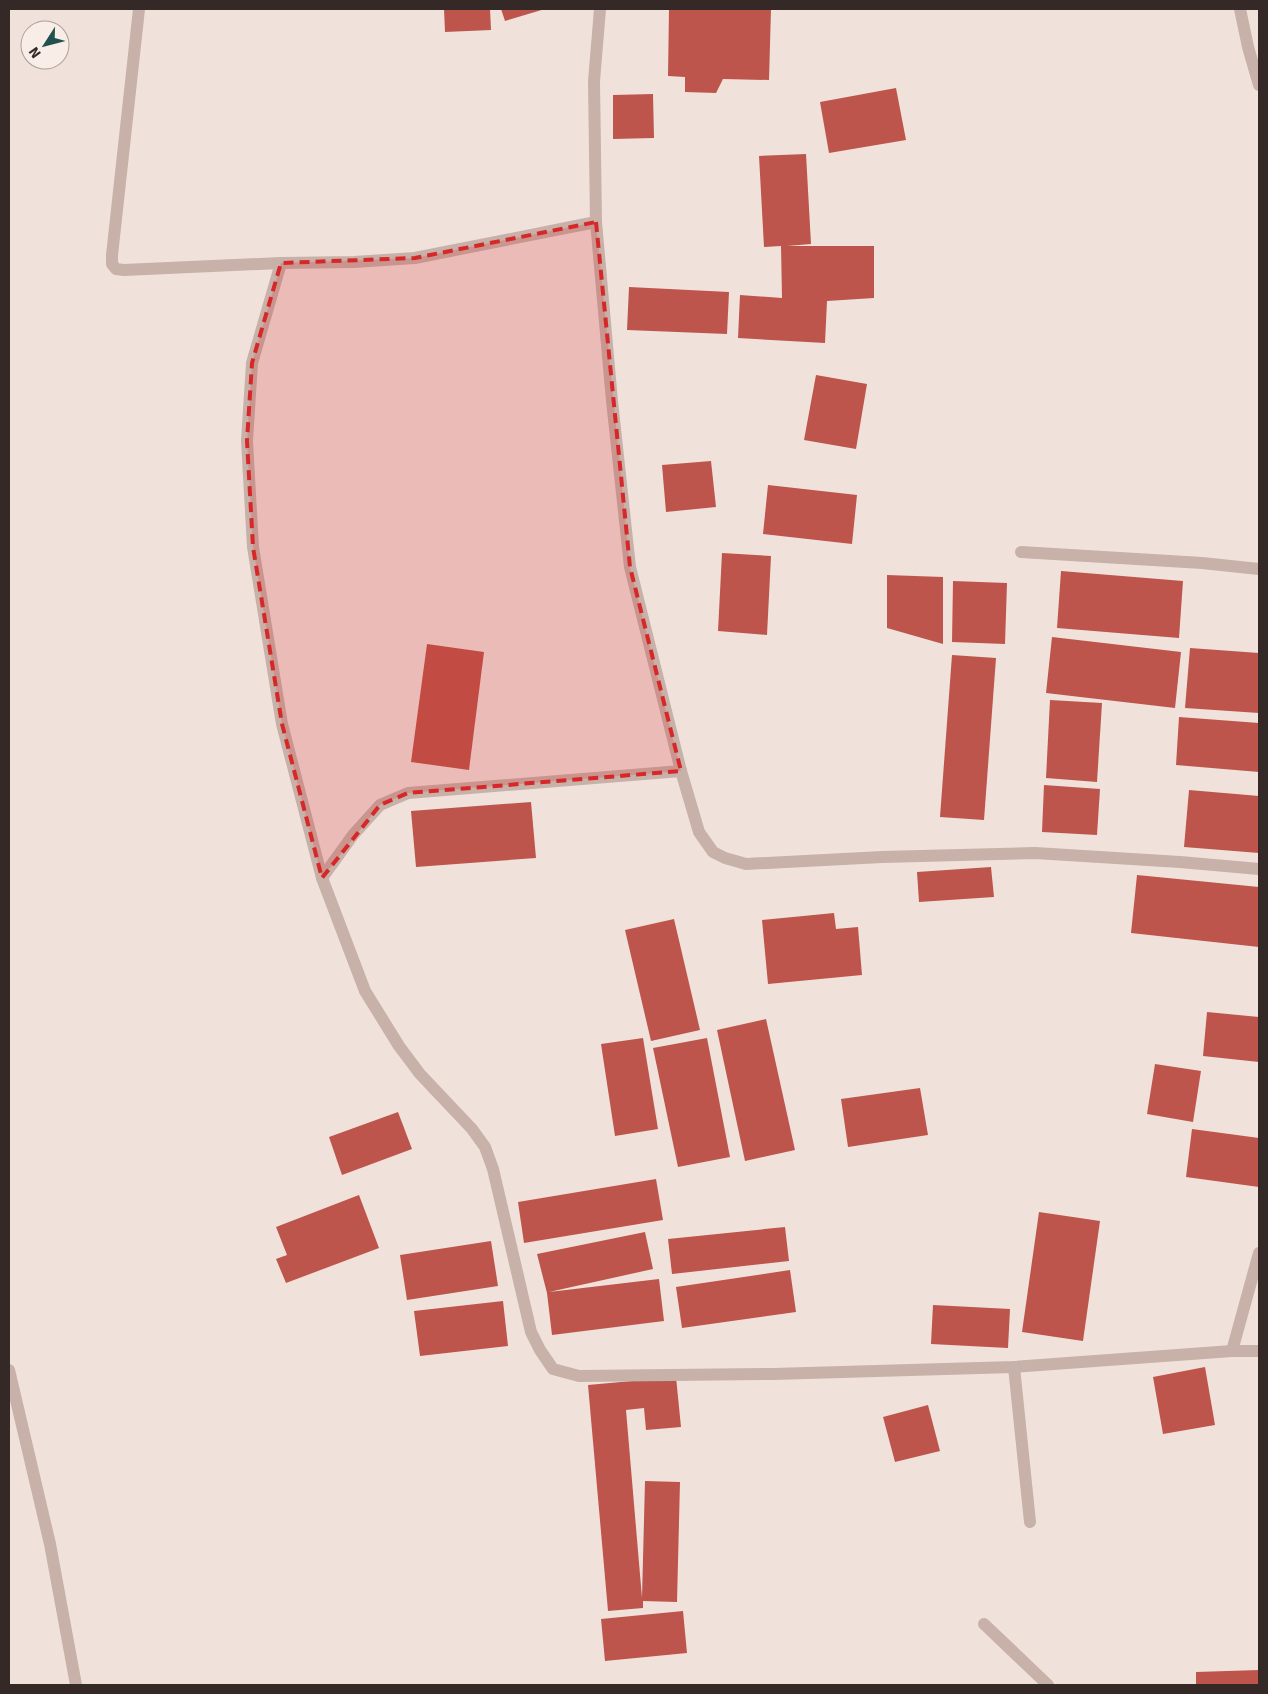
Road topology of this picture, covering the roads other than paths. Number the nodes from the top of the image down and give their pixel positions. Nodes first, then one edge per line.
1 (139, 9) edge
2 (600, 9) edge
3 (1240, 9) edge
4 (1259, 85) edge
5 (596, 222) junction
6 (281, 263) junction
7 (1021, 552) dead end
8 (1259, 569) edge
9 (681, 771) junction
10 (1259, 869) edge
11 (322, 878) junction
12 (1259, 1253) edge
13 (1232, 1351) junction
14 (1259, 1351) edge
15 (1014, 1366) junction
16 (9, 1370) edge
17 (1030, 1522) dead end
18 (984, 1624) dead end
19 (76, 1685) edge
20 (1048, 1685) edge

1 - 6 street
2 - 5 street
3 - 4 street
5 - 6 street
5 - 9 street
6 - 11 street
7 - 8 street
9 - 10 street
9 - 11 street
11 - 15 street
12 - 13 street
13 - 14 street
13 - 15 street
15 - 17 street
16 - 19 street
18 - 20 street

